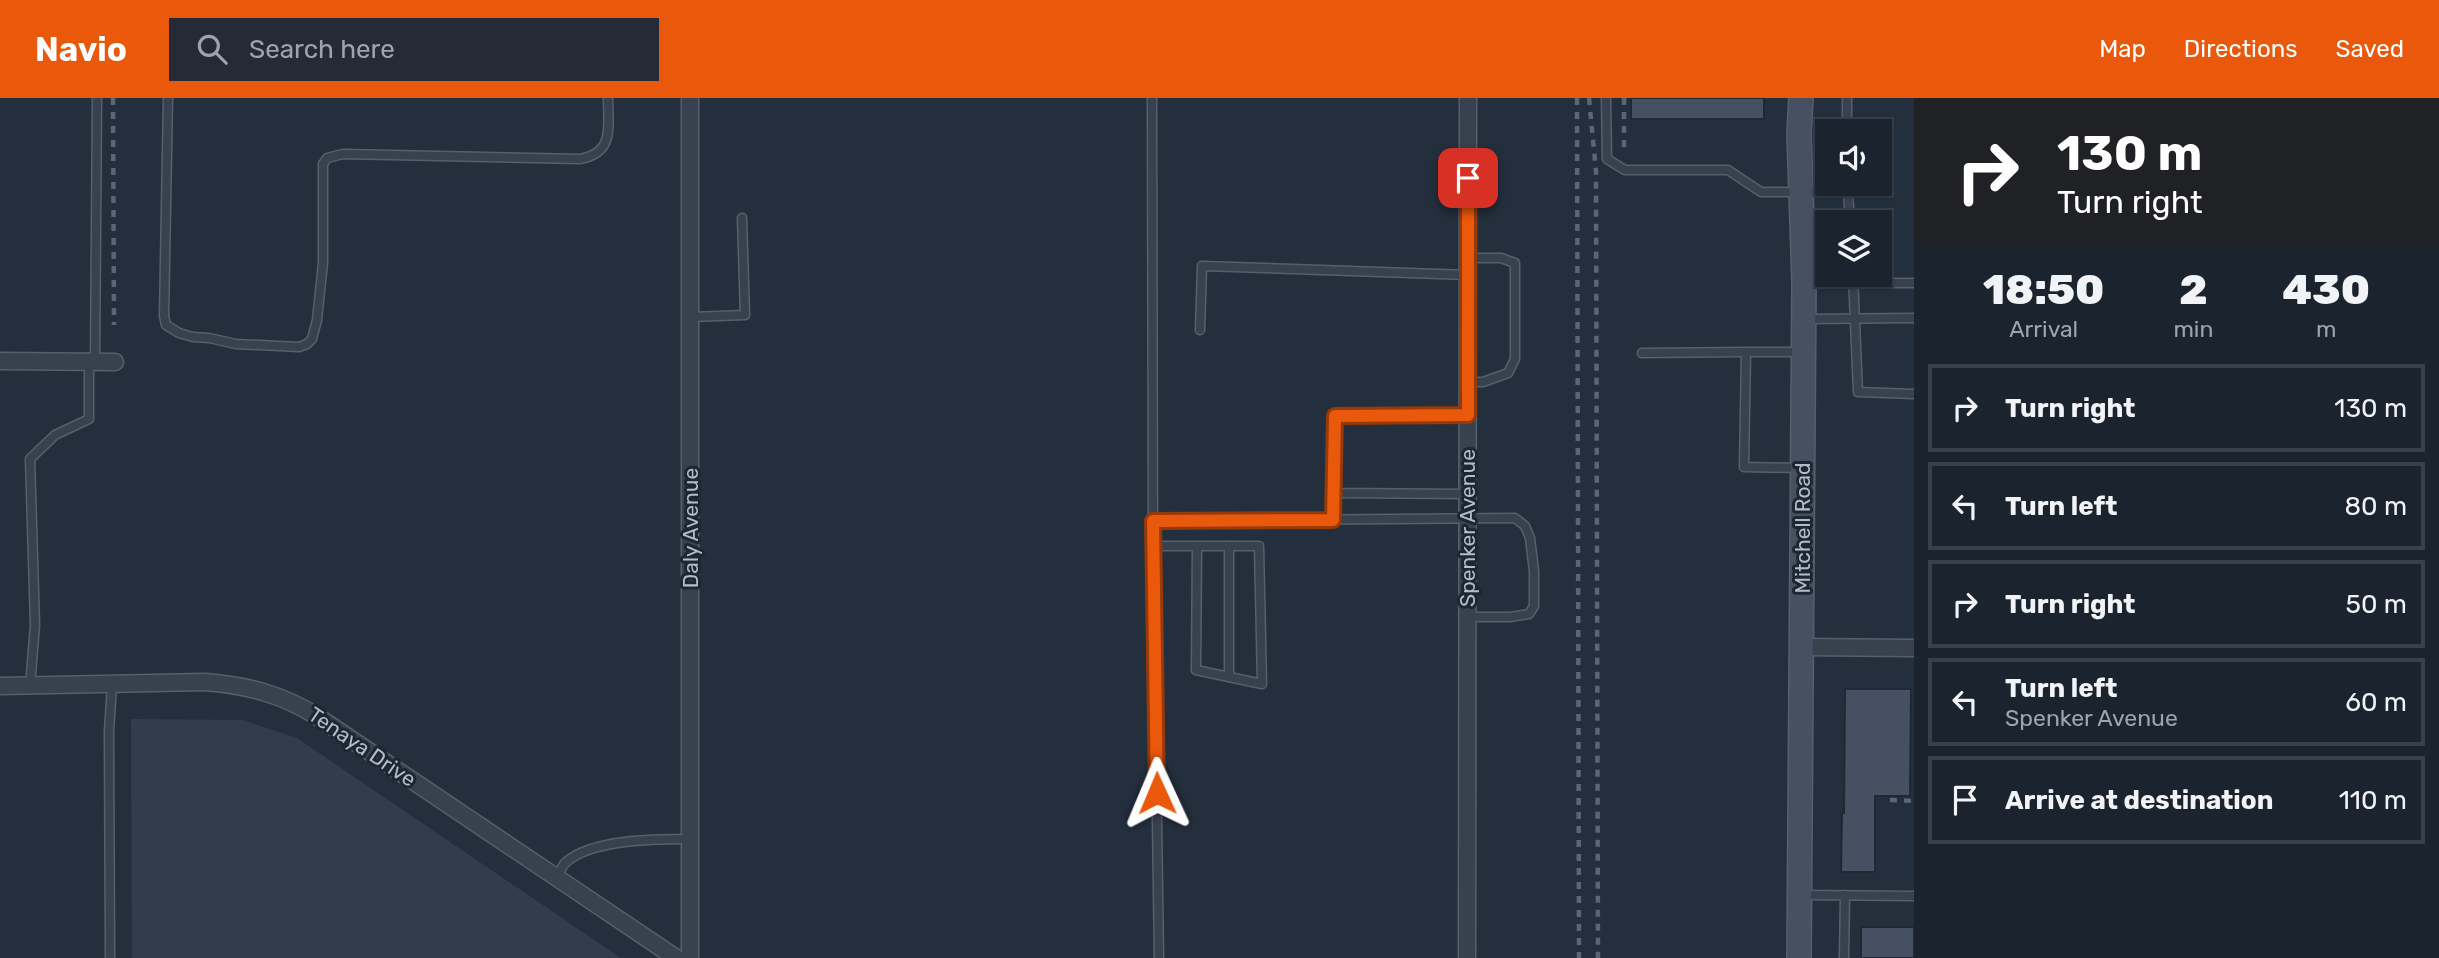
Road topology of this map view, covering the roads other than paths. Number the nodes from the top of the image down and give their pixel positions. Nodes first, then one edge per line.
1 (97, 98) edge
2 (168, 98) edge
3 (608, 98) edge
4 (690, 98) edge
5 (1152, 98) edge
6 (1468, 98) edge
7 (1606, 98) edge
8 (1801, 98) edge
9 (1847, 98) edge
10 (1847, 119) edge
11 (1815, 192) edge
12 (1802, 193) junction
13 (742, 218) dead end
14 (1804, 255) junction
15 (1815, 255) edge
16 (1468, 267) junction
17 (1815, 281) edge
18 (1804, 282) junction
19 (1892, 282) edge
20 (1914, 283) edge
21 (1853, 287) edge
22 (691, 317) junction
23 (1914, 318) edge
24 (1804, 319) junction
25 (1854, 319) junction
26 (1200, 330) dead end
27 (1746, 352) junction
28 (1804, 352) junction
29 (1642, 353) dead end
30 (0, 361) edge
31 (92, 362) junction
32 (115, 362) dead end
33 (1468, 383) junction
34 (1914, 394) edge
35 (1468, 415) junction
36 (1803, 468) junction
37 (1333, 493) junction
38 (1468, 494) junction
39 (1468, 519) junction
40 (1333, 520) junction
41 (1153, 521) junction
42 (1153, 546) junction
43 (1197, 546) junction
44 (1229, 546) junction
45 (1468, 617) junction
46 (1802, 648) junction
47 (1914, 648) edge
48 (1229, 677) junction
49 (112, 685) junction
50 (0, 687) edge
51 (30, 687) junction
52 (690, 839) junction
53 (556, 877) junction
54 (1800, 895) junction
55 (1845, 895) junction
56 (1914, 896) edge
57 (110, 958) edge
58 (676, 958) edge
59 (690, 958) edge
60 (1159, 958) edge
61 (1467, 958) edge
62 (1799, 958) edge
63 (1844, 958) edge

1 - 31 lane
2 - 3 lane
4 - 22 street, Daly Avenue
5 - 41 lane
6 - 16 street, Spenker Avenue
7 - 12 lane
8 - 12 main road, Mitchell Road
9 - 10 lane
11 - 12 lane
12 - 14 main road, Mitchell Road
13 - 22 lane
14 - 15 lane
14 - 18 main road, Mitchell Road
16 - 26 lane
16 - 33 street, Spenker Avenue
16 - 33 lane
17 - 18 lane
18 - 24 main road, Mitchell Road
19 - 20 lane
21 - 25 lane
22 - 52 street, Daly Avenue
23 - 25 lane
24 - 25 lane
24 - 28 main road, Mitchell Road
25 - 34 lane
27 - 28 lane
27 - 29 lane
27 - 36 lane
28 - 36 main road, Mitchell Road
30 - 31 street
31 - 32 street
31 - 51 lane
33 - 35 street, Spenker Avenue
35 - 37 lane
35 - 38 street, Spenker Avenue
36 - 46 main road, Mitchell Road
37 - 38 lane
37 - 40 lane
38 - 39 street, Spenker Avenue
39 - 40 lane
39 - 45 street, Spenker Avenue
39 - 45 lane
40 - 41 lane
41 - 42 lane
42 - 43 lane
42 - 60 lane
43 - 44 lane
43 - 48 lane
44 - 48 lane
44 - 48 lane
45 - 61 street, Spenker Avenue
46 - 47 street
46 - 54 main road, Mitchell Road
49 - 51 street, Tenaya Drive
49 - 53 street, Tenaya Drive
49 - 57 lane
50 - 51 street, Tenaya Drive
52 - 53 lane
52 - 59 street, Daly Avenue
53 - 58 street, Tenaya Drive
54 - 55 lane
54 - 62 main road, Mitchell Road
55 - 56 lane
55 - 63 lane

